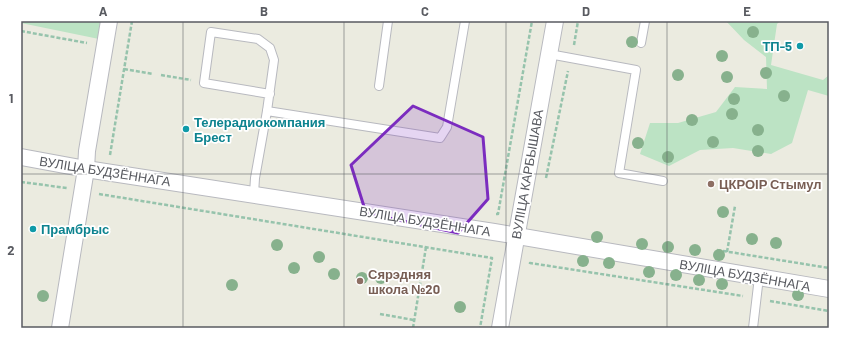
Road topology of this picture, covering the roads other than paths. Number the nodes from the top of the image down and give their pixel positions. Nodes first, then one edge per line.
1 (109, 21) edge
2 (388, 21) edge
3 (465, 21) edge
4 (555, 21) edge
5 (644, 21) edge
6 (641, 43) dead end
7 (549, 54) junction
8 (379, 86) dead end
9 (270, 94) junction
10 (267, 111) junction
11 (21, 157) edge
12 (86, 169) junction
13 (663, 181) dead end
14 (254, 194) junction
15 (516, 236) junction
16 (759, 277) junction
17 (829, 289) edge
18 (60, 328) edge
19 (500, 328) edge
20 (753, 328) edge

1 - 12 street
2 - 8 lane
3 - 10 lane
4 - 7 street, ВУЛІЦА КАРБЫШАВА
5 - 6 lane
7 - 13 lane
7 - 15 street, ВУЛІЦА КАРБЫШАВА
9 - 9 lane
9 - 10 lane
10 - 14 lane
11 - 12 street, ВУЛІЦА БУДЗЁННАГА
12 - 14 street, ВУЛІЦА БУДЗЁННАГА
12 - 18 street
14 - 15 street, ВУЛІЦА БУДЗЁННАГА
15 - 16 street, ВУЛІЦА БУДЗЁННАГА
15 - 19 street, ВУЛІЦА КАРБЫШАВА
16 - 17 street, ВУЛІЦА БУДЗЁННАГА
16 - 20 lane

